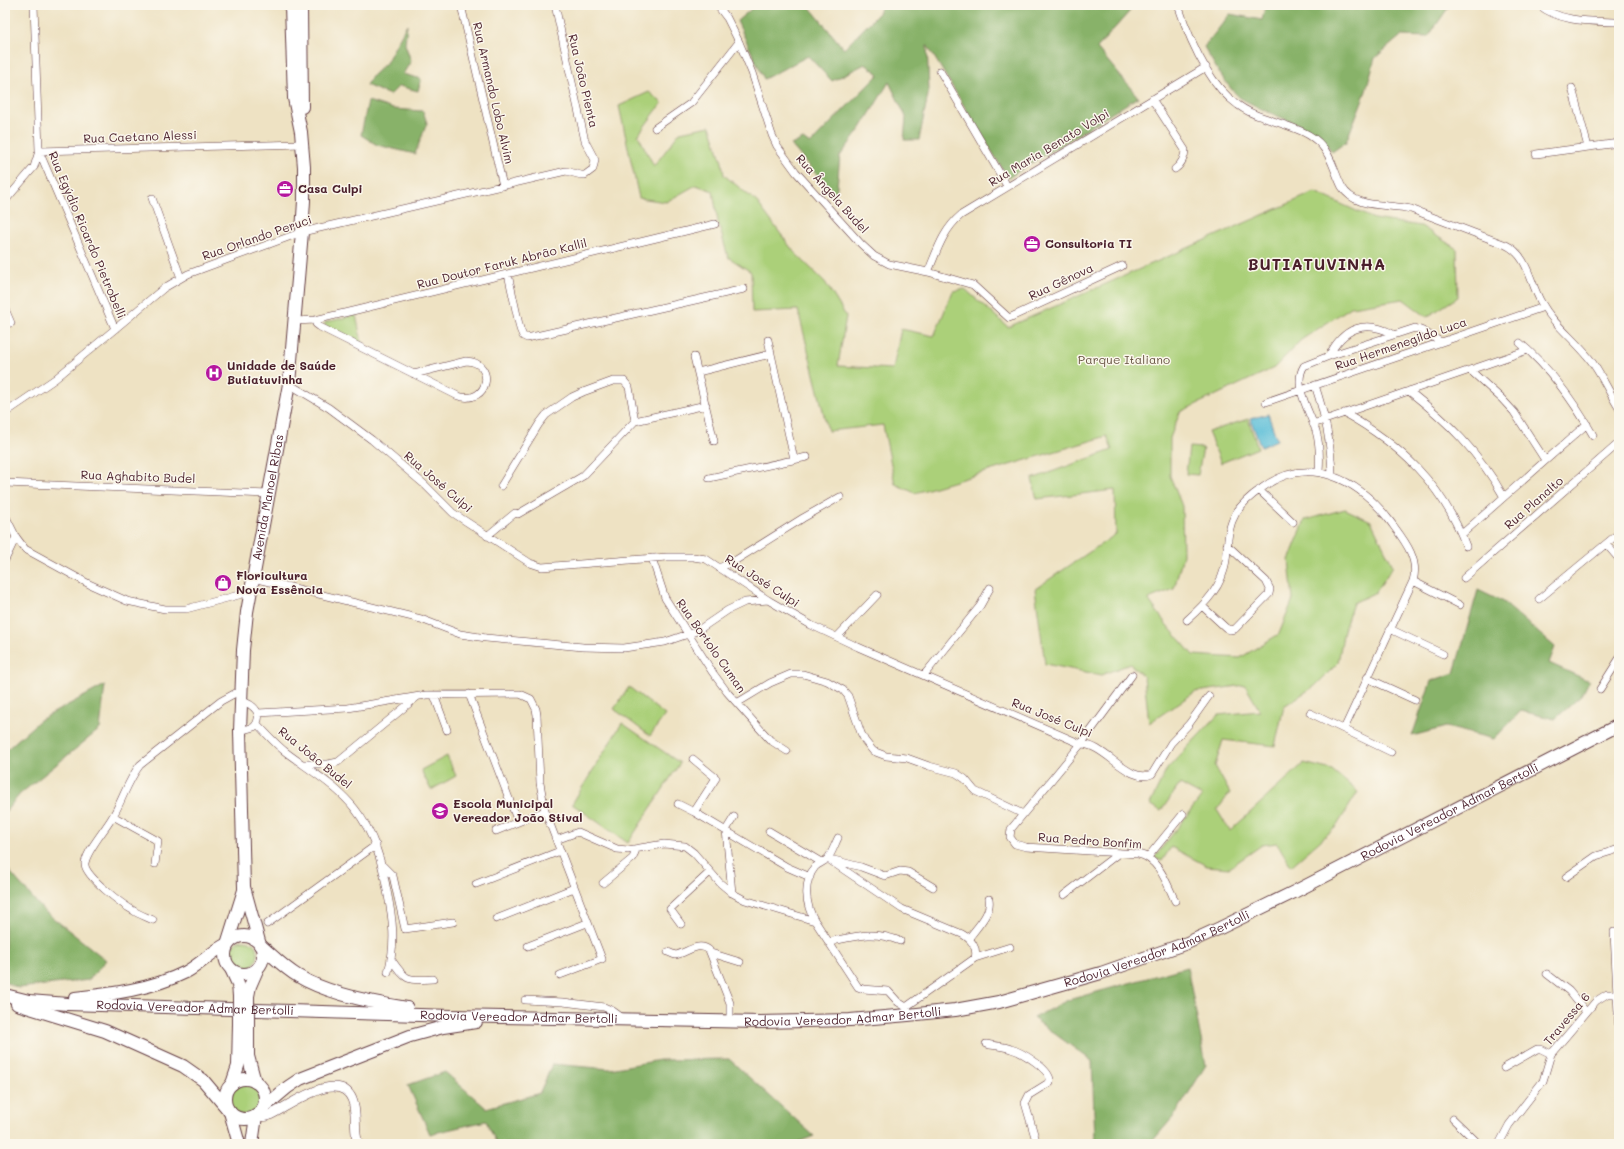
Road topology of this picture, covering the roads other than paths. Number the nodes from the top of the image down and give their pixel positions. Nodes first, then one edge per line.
1 (34, 5) edge
2 (291, 5) edge
3 (301, 5) edge
4 (461, 5) edge
5 (555, 5) edge
6 (717, 5) edge
7 (1178, 5) edge
8 (1539, 5) edge
9 (1619, 22) edge
10 (292, 38) junction
11 (739, 42) junction
12 (1206, 67) junction
13 (940, 71) dead end
14 (303, 74) junction
15 (1572, 88) dead end
16 (1152, 99) junction
17 (655, 128) dead end
18 (301, 138) junction
19 (1619, 143) edge
20 (1588, 147) junction
21 (40, 151) junction
22 (1536, 154) dead end
23 (595, 160) joint
24 (1175, 169) dead end
25 (503, 186) junction
26 (1007, 186) junction
27 (152, 198) dead end
28 (5, 201) edge
29 (714, 224) dead end
30 (302, 232) junction
31 (1122, 266) dead end
32 (928, 272) junction
33 (508, 274) junction
34 (181, 278) junction
35 (744, 289) dead end
36 (1544, 307) junction
37 (5, 309) edge
38 (1009, 318) joint
39 (315, 320) junction
40 (295, 321) junction
41 (11, 323) dead end
42 (115, 329) junction
43 (1393, 334) junction
44 (768, 340) dead end
45 (1441, 342) junction
46 (1520, 343) dead end
47 (1528, 350) junction
48 (771, 354) junction
49 (1328, 356) junction
50 (694, 357) dead end
51 (1470, 370) junction
52 (698, 372) junction
53 (414, 374) junction
54 (289, 384) junction
55 (1315, 385) junction
56 (1301, 390) junction
57 (1409, 391) junction
58 (1266, 402) dead end
59 (706, 405) junction
60 (1619, 408) edge
61 (5, 413) edge
62 (1344, 413) junction
63 (1326, 419) junction
64 (636, 421) junction
65 (1314, 424) junction
66 (1587, 424) junction
67 (1593, 435) dead end
68 (714, 441) dead end
69 (1619, 443) edge
70 (808, 456) dead end
71 (794, 460) junction
72 (1546, 460) junction
73 (1319, 472) junction
74 (1332, 475) junction
75 (709, 478) dead end
76 (5, 483) edge
77 (502, 486) dead end
78 (1259, 490) junction
79 (269, 494) junction
80 (1504, 497) junction
81 (840, 498) dead end
82 (5, 515) edge
83 (1293, 522) dead end
84 (1619, 533) edge
85 (1462, 534) junction
86 (489, 537) junction
87 (16, 538) junction
88 (1606, 544) junction
89 (1227, 545) junction
90 (1466, 546) dead end
91 (652, 558) junction
92 (1619, 559) edge
93 (5, 560) edge
94 (720, 568) junction
95 (253, 578) junction
96 (1464, 578) dead end
97 (1413, 581) junction
98 (990, 588) dead end
99 (250, 592) junction
100 (877, 595) dead end
101 (1539, 599) dead end
102 (768, 600) junction
103 (1460, 605) dead end
104 (1202, 606) junction
105 (1187, 620) dead end
106 (1390, 629) junction
107 (687, 635) junction
108 (837, 637) junction
109 (1443, 654) dead end
110 (1619, 659) edge
111 (924, 675) junction
112 (1132, 675) dead end
113 (1367, 678) junction
114 (1600, 688) dead end
115 (469, 694) junction
116 (241, 695) junction
117 (434, 695) junction
118 (418, 696) junction
119 (1209, 696) dead end
120 (1415, 700) dead end
121 (737, 703) junction
122 (258, 713) junction
123 (1310, 714) dead end
124 (257, 724) junction
125 (1619, 725) edge
126 (1344, 729) junction
127 (447, 730) dead end
128 (240, 731) junction
129 (1081, 744) junction
130 (786, 752) dead end
131 (1391, 752) dead end
132 (693, 759) dead end
133 (303, 764) junction
134 (678, 804) dead end
135 (545, 811) junction
136 (694, 812) junction
137 (1023, 814) junction
138 (1183, 814) dead end
139 (113, 816) junction
140 (734, 817) dead end
141 (518, 822) junction
142 (726, 830) junction
143 (496, 831) dead end
144 (769, 831) dead end
145 (838, 838) dead end
146 (556, 840) junction
147 (376, 845) junction
148 (636, 849) junction
149 (1619, 849) edge
150 (560, 851) junction
151 (1119, 853) junction
152 (1148, 857) junction
153 (825, 860) junction
154 (155, 864) dead end
155 (383, 866) junction
156 (710, 872) junction
157 (810, 877) junction
158 (1566, 877) dead end
159 (603, 883) dead end
160 (476, 884) dead end
161 (244, 887) junction
162 (933, 887) dead end
163 (574, 888) junction
164 (732, 893) junction
165 (1064, 894) dead end
166 (989, 899) dead end
167 (1175, 901) dead end
168 (496, 919) dead end
169 (154, 920) dead end
170 (815, 921) junction
171 (453, 922) dead end
172 (587, 923) junction
173 (267, 924) dead end
174 (681, 924) dead end
175 (1614, 932) dead end
176 (969, 938) junction
177 (900, 940) dead end
178 (828, 942) junction
179 (227, 944) junction
180 (260, 944) junction
181 (528, 946) dead end
182 (1010, 947) dead end
183 (668, 952) dead end
184 (711, 953) junction
185 (974, 958) junction
186 (391, 959) junction
187 (740, 962) dead end
188 (257, 970) junction
189 (232, 971) junction
190 (388, 972) dead end
191 (1547, 974) dead end
192 (560, 975) dead end
193 (433, 979) dead end
194 (1617, 994) junction
195 (5, 995) edge
196 (244, 996) junction
197 (5, 999) edge
198 (524, 1000) dead end
199 (40, 1002) junction
200 (907, 1011) junction
201 (1586, 1012) junction
202 (452, 1016) junction
203 (514, 1017) junction
204 (626, 1020) junction
205 (730, 1021) junction
206 (1619, 1032) edge
207 (986, 1044) dead end
208 (243, 1051) junction
209 (1551, 1054) junction
210 (1504, 1068) dead end
211 (255, 1082) junction
212 (232, 1084) junction
213 (230, 1112) junction
214 (260, 1112) junction
215 (1453, 1119) dead end
216 (240, 1144) edge
217 (252, 1144) edge
218 (358, 1144) edge
219 (1037, 1144) edge
220 (1479, 1144) edge
221 (1499, 1144) edge

1 - 21 street, Rua Egýdio Ricardo Pietrobelli
2 - 10 main road, Avenida Manoel Ribas
3 - 14 main road, Avenida Manoel Ribas
4 - 25 street, Rua Armando Lobo Alvim
5 - 23 street, Rua João Pienta
6 - 11 street, Rua Ângela Budel
7 - 12 street
8 - 9 street
10 - 14 main road
10 - 18 main road, Avenida Manoel Ribas
11 - 17 street
11 - 32 street, Rua Ângela Budel
12 - 16 street, Rua Maria Benato Volpi
12 - 36 street
13 - 26 street
14 - 18 main road, Avenida Manoel Ribas
15 - 20 street
16 - 24 street
16 - 26 street, Rua Maria Benato Volpi
18 - 21 street, Rua Caetano Alessi
18 - 30 main road, Avenida Manoel Ribas
19 - 20 street
20 - 22 street
21 - 28 street
21 - 42 street, Rua Egýdio Ricardo Pietrobelli
23 - 25 street, Rua Orlando Peruci
25 - 30 street, Rua Orlando Peruci
26 - 32 street, Rua Maria Benato Volpi
27 - 34 street
29 - 33 street, Rua Doutor Faruk Abrão Kallil
30 - 34 street, Rua Orlando Peruci
30 - 40 main road, Avenida Manoel Ribas
31 - 38 street, Rua Gênova
32 - 38 street, Rua Ângela Budel
33 - 35 street
33 - 39 street, Rua Doutor Faruk Abrão Kallil
34 - 42 street, Rua Orlando Peruci
36 - 45 street, Rua Hermenegildo Luca
36 - 60 street
37 - 41 street
39 - 40 street, Rua Doutor Faruk Abrão Kallil
39 - 53 street
40 - 54 main road, Avenida Manoel Ribas
42 - 61 street, Rua Orlando Peruci
43 - 45 street
43 - 49 street
43 - 49 street
44 - 48 street
45 - 55 street, Rua Hermenegildo Luca
46 - 47 street
47 - 51 street
47 - 66 street
48 - 52 street
48 - 71 street
49 - 56 street
50 - 52 street
51 - 57 street
51 - 72 street
52 - 59 street
53 - 53 street
54 - 79 main road, Avenida Manoel Ribas
54 - 86 street, Rua José Culpi
55 - 56 street, Rua Hermenegildo Luca
55 - 63 street
56 - 58 street, Rua Hermenegildo Luca
56 - 65 street
57 - 62 street
57 - 80 street
59 - 64 street
59 - 68 street
62 - 63 street
62 - 85 street
63 - 65 street
63 - 74 street
64 - 77 street
64 - 86 street
65 - 73 street
66 - 67 street
66 - 72 street
69 - 96 street, Rua Planalto
70 - 71 street
71 - 75 street
72 - 80 street
73 - 74 street
73 - 78 street
74 - 97 street
76 - 79 street, Rua Aghabito Budel
78 - 83 street
78 - 89 street
79 - 95 main road, Avenida Manoel Ribas
80 - 85 street
81 - 94 street
82 - 87 street
84 - 88 street
85 - 90 street
86 - 91 street, Rua José Culpi
87 - 93 street
87 - 99 street
88 - 92 street
88 - 101 street
89 - 104 street
89 - 104 street
91 - 94 street, Rua José Culpi
91 - 107 street, Rua Bortolo Cuman
94 - 102 street, Rua José Culpi
95 - 99 main road, Avenida Manoel Ribas
95 - 107 street
97 - 103 street
97 - 106 street
98 - 111 street
99 - 116 main road, Avenida Manoel Ribas
100 - 108 street
102 - 107 street
102 - 108 street, Rua José Culpi
104 - 105 street
106 - 109 street
106 - 113 street
107 - 121 street, Rua Bortolo Cuman
108 - 111 street, Rua José Culpi
110 - 114 street
111 - 129 street, Rua José Culpi
112 - 129 street, Rua Pedro Bonfim
113 - 120 street
113 - 126 street
115 - 117 street
115 - 135 street
115 - 141 street
116 - 122 street
116 - 128 main road, Avenida Manoel Ribas
116 - 139 street
117 - 118 street
117 - 127 street
118 - 122 street
118 - 133 street
119 - 129 street, Rua José Culpi
121 - 130 street, Rua Bortolo Cuman
121 - 137 street
122 - 124 street
123 - 126 street
124 - 128 street
124 - 133 street, Rua João Budel
125 - 200 main road, Rodovia Vereador Admar Bertolli
126 - 131 street
128 - 161 main road, Avenida Manoel Ribas
129 - 137 street, Rua Pedro Bonfim
132 - 136 street
133 - 147 street, Rua João Budel
134 - 136 street
135 - 141 street
135 - 146 street
136 - 142 street
137 - 151 street, Rua Pedro Bonfim
138 - 152 street
139 - 154 street
139 - 169 street
140 - 142 street
141 - 143 street
142 - 157 street
142 - 164 street
144 - 153 street
145 - 153 street
146 - 148 street
146 - 150 street
147 - 155 street, Rua João Budel
147 - 173 street
148 - 156 street
148 - 159 street
149 - 158 street
150 - 160 street
150 - 163 street
151 - 152 street, Rua Pedro Bonfim
151 - 165 street
152 - 167 street, Rua Pedro Bonfim
153 - 157 street
153 - 162 street
153 - 176 street
155 - 171 street
155 - 186 street, Rua João Budel
156 - 164 street
156 - 174 street
157 - 170 street
161 - 179 main road, Avenida Manoel Ribas
161 - 180 main road, Avenida Manoel Ribas
163 - 168 street
163 - 172 street
164 - 170 street
166 - 176 street
170 - 178 street
172 - 181 street
172 - 192 street
175 - 194 street
176 - 185 street
177 - 178 street
178 - 200 street
179 - 180 main road
179 - 189 main road
179 - 199 main road
180 - 188 main road
180 - 202 main road
182 - 185 street
183 - 184 street
184 - 187 street
184 - 205 street
185 - 200 street
186 - 190 street, Rua João Budel
186 - 193 street
188 - 189 main road
188 - 196 main road
189 - 196 main road
191 - 201 street
194 - 201 street, Travessa 6
194 - 206 street
195 - 199 main road, Rodovia Vereador Admar Bertolli
196 - 208 main road, bridge
197 - 213 main road
198 - 204 street
199 - 202 main road, Rodovia Vereador Admar Bertolli
200 - 205 main road, Rodovia Vereador Admar Bertolli
201 - 209 street, Travessa 6
202 - 203 main road, Rodovia Vereador Admar Bertolli
203 - 204 main road, Rodovia Vereador Admar Bertolli
203 - 214 main road
204 - 205 main road, Rodovia Vereador Admar Bertolli
207 - 219 street
208 - 211 main road
208 - 212 main road
209 - 210 street
209 - 221 street, Travessa 6
211 - 212 main road
211 - 214 main road
212 - 213 main road
213 - 214 main road
213 - 216 main road
214 - 217 main road
214 - 218 street
215 - 220 street

